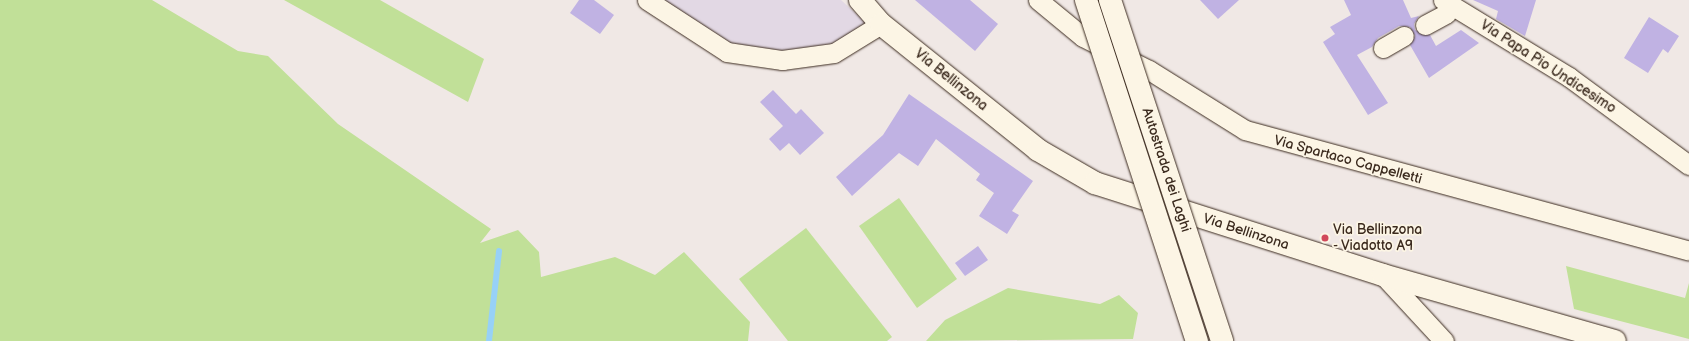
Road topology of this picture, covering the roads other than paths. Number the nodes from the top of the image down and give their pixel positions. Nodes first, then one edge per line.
1 (647, 0) edge
2 (860, 0) edge
3 (1038, 0) edge
4 (1086, 0) edge
5 (1110, 0) edge
6 (1444, 7) edge
7 (881, 24) junction
8 (1424, 25) dead end
9 (1404, 36) dead end
10 (1383, 48) dead end
11 (1689, 165) edge
12 (1689, 251) edge
13 (1382, 275) junction
14 (1197, 341) edge
15 (1222, 341) edge
16 (1444, 341) edge
17 (1615, 341) edge

1 - 7 street
2 - 7 main road, Via Bellinzona
3 - 12 street, Via Spartaco Cappelletti
4 - 14 main road, Autostrada dei Laghi, bridge
5 - 15 main road, Autostrada dei Laghi, bridge
6 - 8 street
6 - 11 street, Via Papa Pio Undicesimo
7 - 13 main road, Via Bellinzona
9 - 10 street
13 - 16 street
13 - 17 main road, Via Bellinzona

